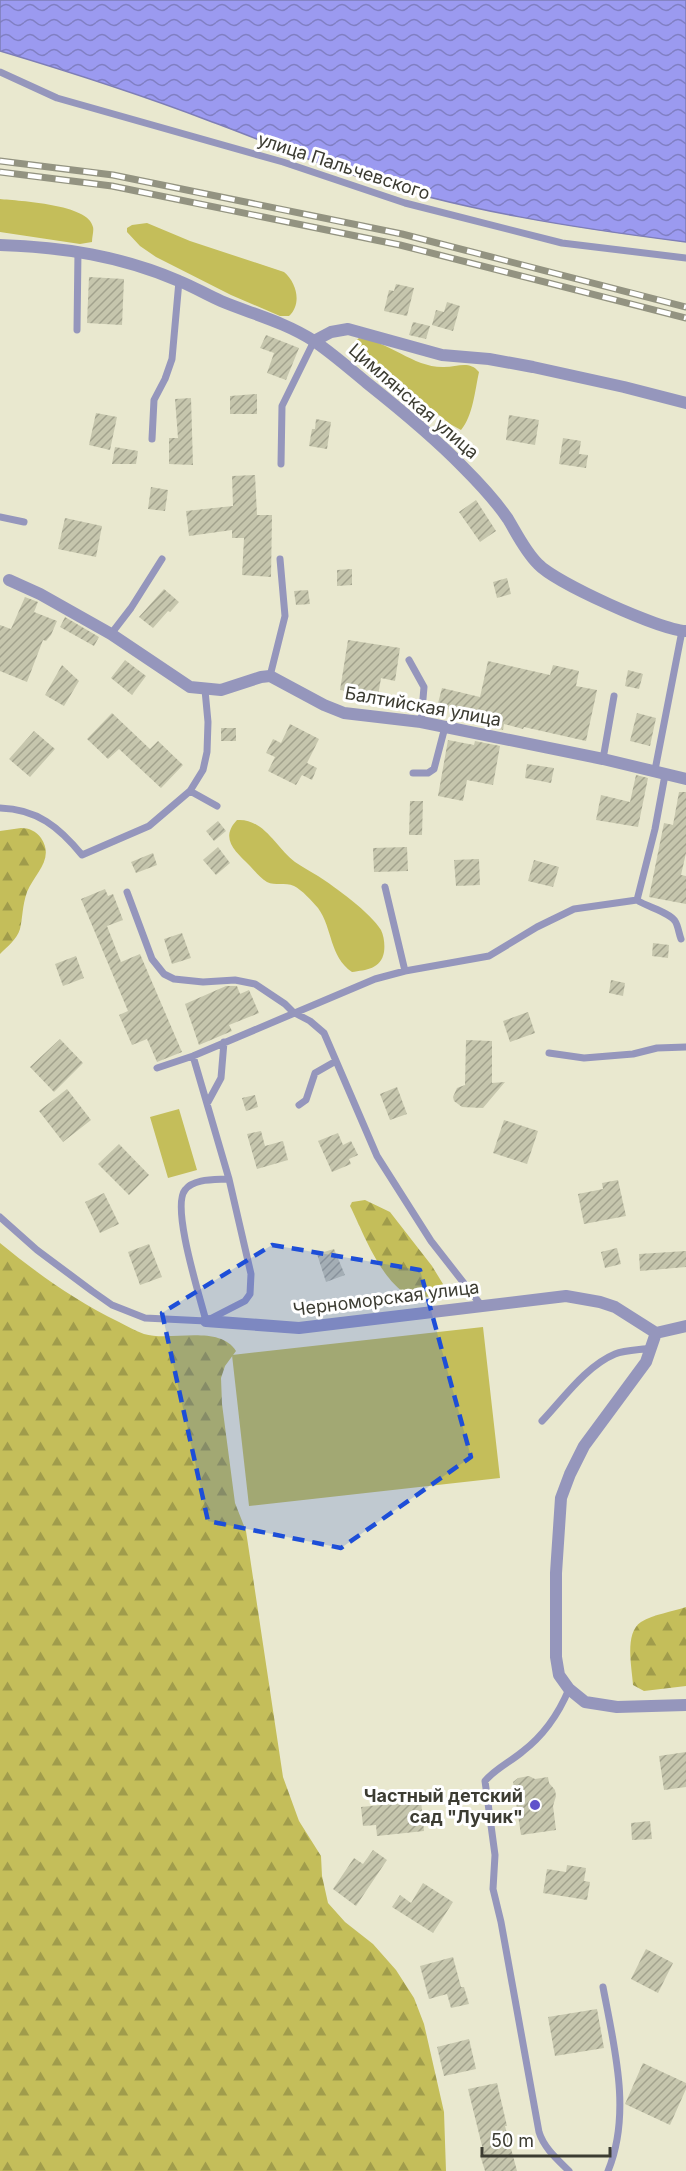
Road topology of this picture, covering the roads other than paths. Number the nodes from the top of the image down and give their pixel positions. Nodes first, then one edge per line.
1 (0, 72) edge
2 (0, 245) edge
3 (78, 251) junction
4 (686, 258) edge
5 (179, 281) junction
6 (77, 330) dead end
7 (314, 341) junction
8 (686, 403) edge
9 (152, 439) dead end
10 (281, 464) dead end
11 (0, 516) edge
12 (24, 522) dead end
13 (280, 559) dead end
14 (162, 560) dead end
15 (9, 580) dead end
16 (684, 631) edge
17 (111, 634) junction
18 (409, 660) dead end
19 (270, 676) junction
20 (205, 690) junction
21 (614, 696) dead end
22 (421, 722) junction
23 (445, 727) junction
24 (603, 759) junction
25 (660, 772) junction
26 (413, 773) dead end
27 (686, 778) edge
28 (190, 791) junction
29 (217, 806) dead end
30 (0, 808) edge
31 (385, 887) dead end
32 (127, 892) dead end
33 (637, 900) junction
34 (681, 939) dead end
35 (405, 971) junction
36 (294, 1012) junction
37 (224, 1042) junction
38 (686, 1047) edge
39 (549, 1053) dead end
40 (193, 1056) junction
41 (336, 1061) junction
42 (157, 1068) dead end
43 (208, 1102) junction
44 (299, 1105) dead end
45 (229, 1179) junction
46 (0, 1216) edge
47 (481, 1305) junction
48 (206, 1321) junction
49 (686, 1326) edge
50 (656, 1333) junction
51 (652, 1348) junction
52 (542, 1421) dead end
53 (568, 1689) junction
54 (686, 1705) edge
55 (603, 1987) dead end
56 (569, 2171) edge
57 (608, 2171) edge

1 - 4 lane, улица Пальчевского
2 - 3 street, Цимлянская улица
3 - 5 street, Цимлянская улица
3 - 6 lane
5 - 7 street, Цимлянская улица
5 - 9 lane
7 - 8 street, Цимлянская улица
7 - 10 lane
7 - 16 street, Цимлянская улица
11 - 12 lane
13 - 19 lane
14 - 17 lane
15 - 17 street
16 - 25 lane
17 - 20 street
18 - 22 lane
19 - 20 street
19 - 22 street, Балтийская улица
20 - 28 lane
21 - 24 lane
22 - 23 street, Балтийская улица
23 - 24 street, Балтийская улица
23 - 26 lane
24 - 25 street, Балтийская улица
25 - 27 street, Балтийская улица
25 - 33 lane
28 - 29 lane
28 - 30 lane
31 - 35 lane
32 - 36 lane
33 - 34 lane
33 - 35 lane
35 - 36 lane
36 - 37 lane
36 - 41 lane
37 - 40 lane
37 - 43 lane
38 - 39 lane
40 - 42 lane
40 - 43 lane
41 - 44 lane
41 - 47 lane
43 - 45 lane
45 - 48 lane
45 - 48 lane
46 - 48 lane, Черноморская улица
47 - 48 street, Черноморская улица
47 - 50 street, Черноморская улица
49 - 50 street
50 - 51 street
51 - 52 lane
51 - 53 street
53 - 54 street
53 - 56 lane
55 - 57 lane

